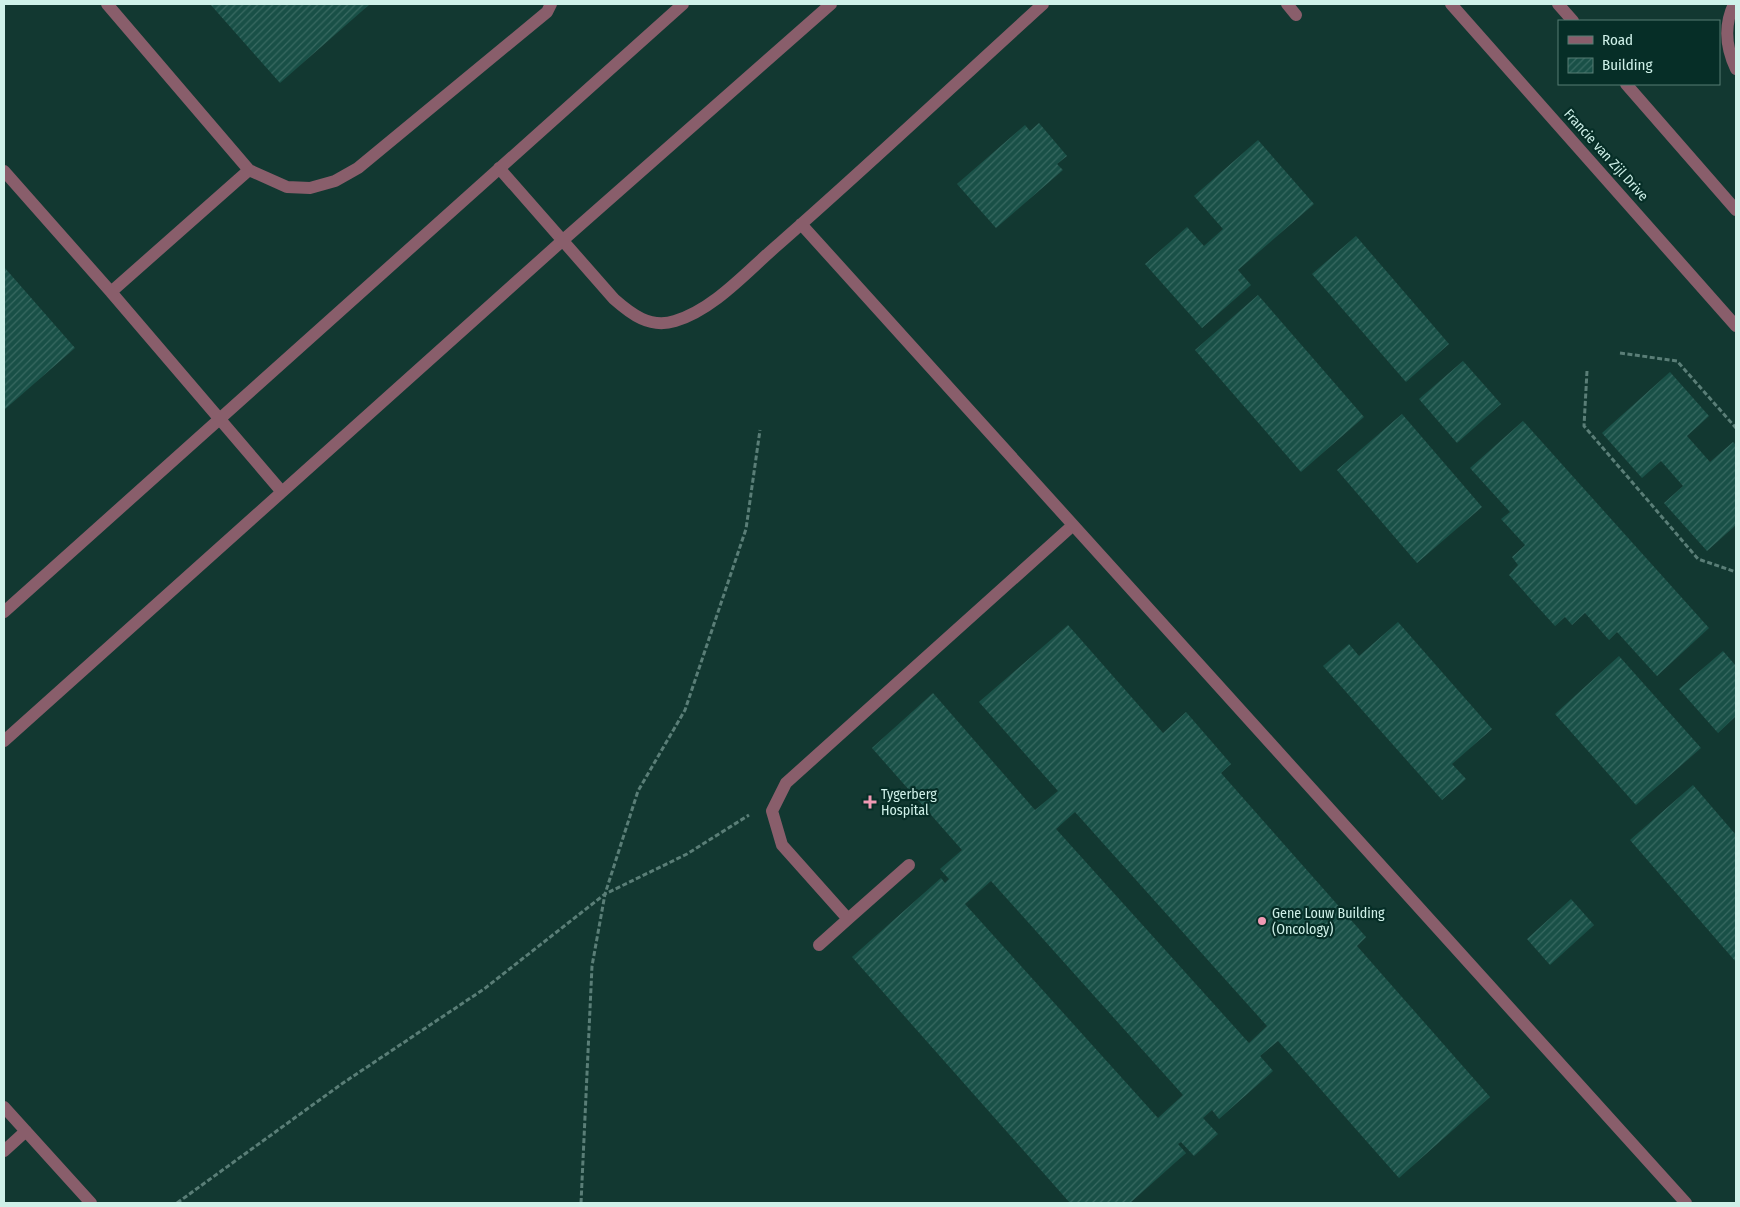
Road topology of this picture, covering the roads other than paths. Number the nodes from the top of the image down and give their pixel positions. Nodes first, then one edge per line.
1 (107, 4) edge
2 (551, 4) edge
3 (683, 4) edge
4 (831, 4) edge
5 (1043, 4) edge
6 (1287, 4) edge
7 (1451, 4) edge
8 (1558, 4) edge
9 (1734, 4) edge
10 (1296, 15) dead end
11 (1572, 20) edge
12 (1736, 69) edge
13 (1627, 85) edge
14 (499, 168) junction
15 (249, 170) junction
16 (4, 171) edge
17 (1736, 210) edge
18 (801, 224) junction
19 (562, 241) junction
20 (111, 292) junction
21 (1736, 326) edge
22 (222, 419) junction
23 (282, 492) junction
24 (1072, 526) junction
25 (4, 612) edge
26 (4, 741) edge
27 (909, 865) dead end
28 (848, 919) junction
29 (819, 945) dead end
30 (4, 1106) edge
31 (26, 1131) junction
32 (4, 1150) edge
33 (91, 1203) edge
34 (1686, 1203) edge

1 - 15 street
2 - 15 street
3 - 14 street
4 - 19 street
5 - 18 street
6 - 10 street
7 - 21 street, Francie van Zijl Drive
8 - 11 street
9 - 12 street
13 - 17 street
14 - 19 street
14 - 22 street
15 - 20 street
16 - 20 street
18 - 19 street
18 - 24 street
19 - 23 street
20 - 22 street
22 - 23 street
22 - 25 street
23 - 26 street
24 - 28 street
24 - 34 street
27 - 28 street
28 - 29 street
30 - 31 street
31 - 32 street
31 - 33 street

